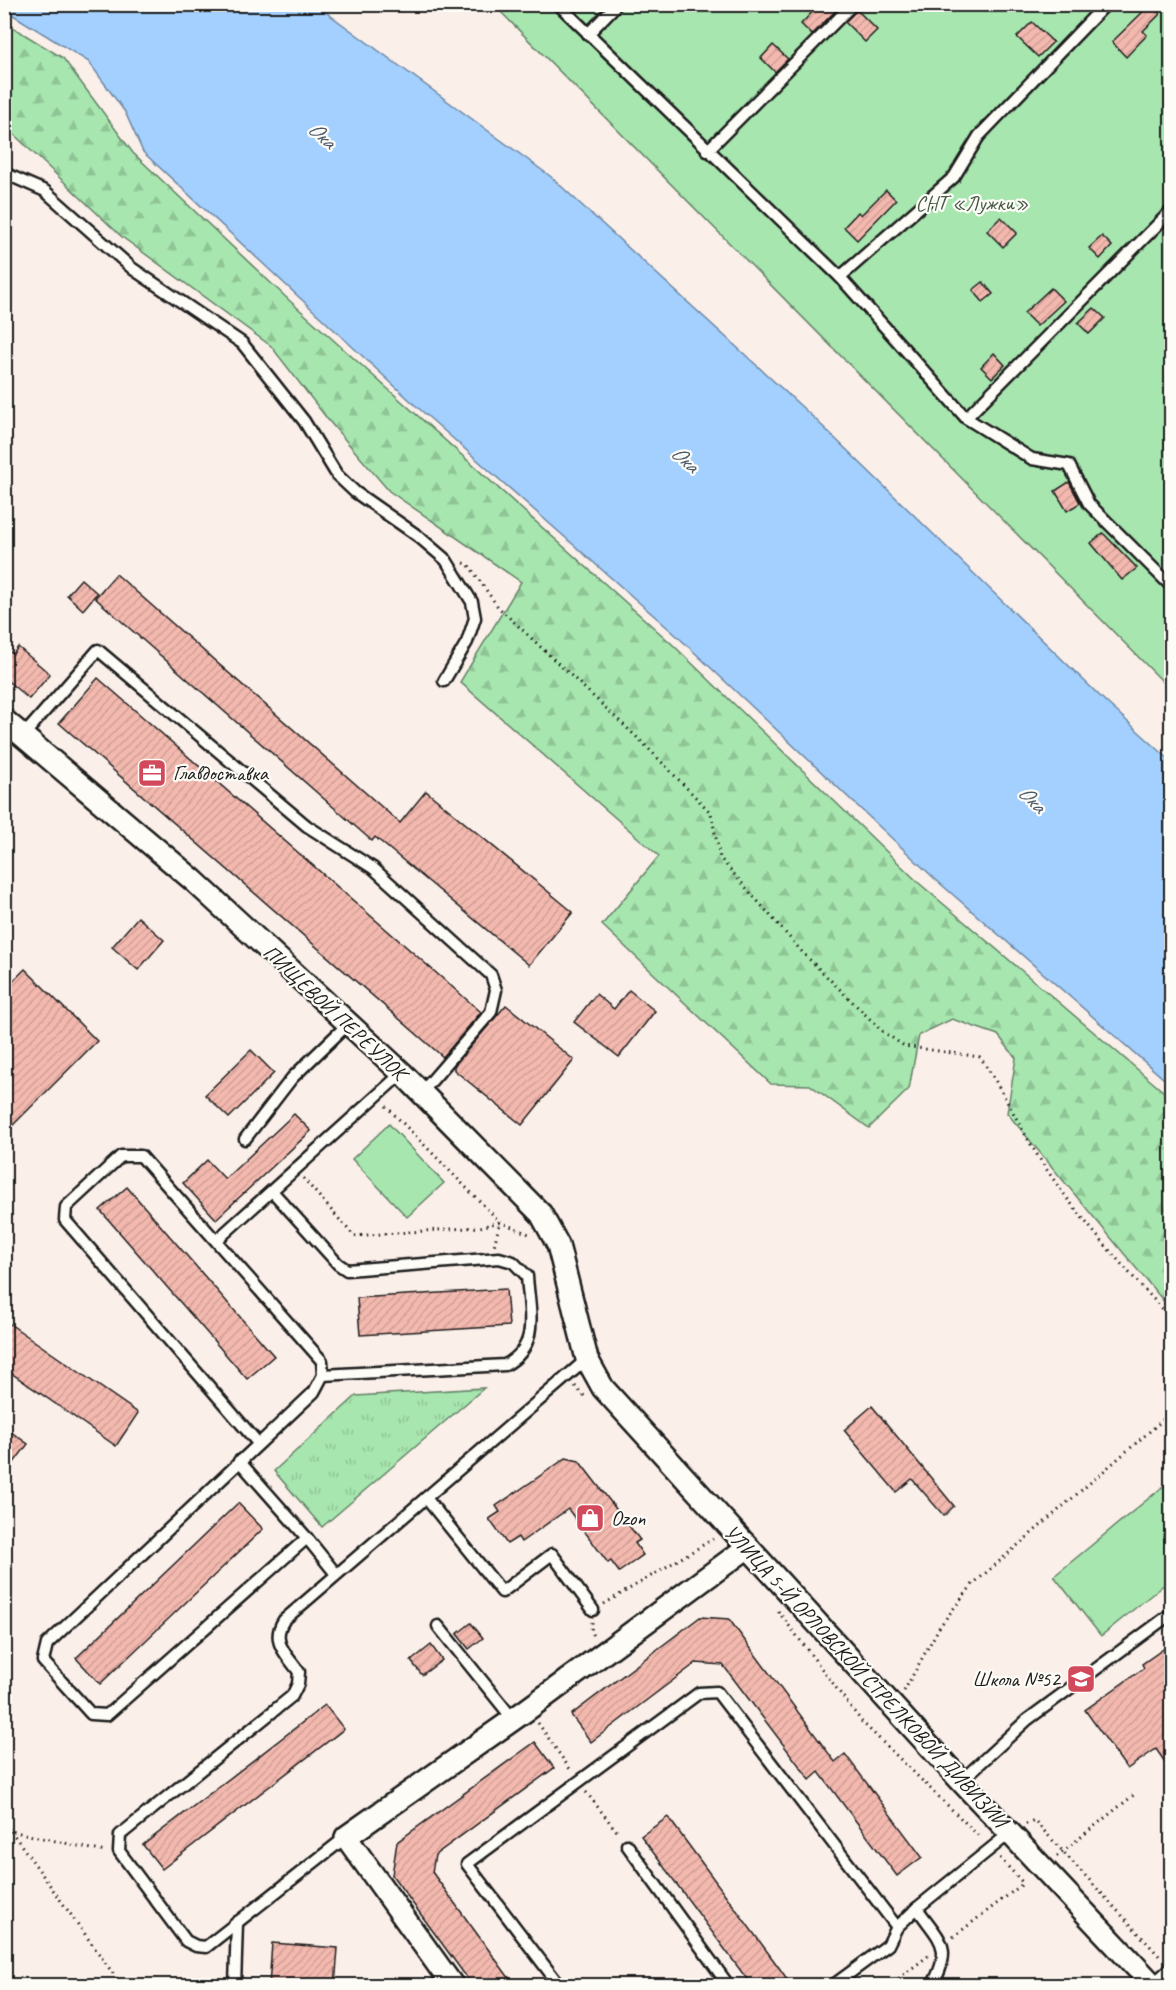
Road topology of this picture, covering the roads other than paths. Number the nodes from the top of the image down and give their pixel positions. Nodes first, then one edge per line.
1 (558, 4) edge
2 (617, 4) edge
3 (853, 4) edge
4 (1106, 4) edge
5 (588, 34) junction
6 (707, 151) junction
7 (4, 173) edge
8 (1172, 210) edge
9 (840, 277) junction
10 (966, 418) junction
11 (1172, 587) edge
12 (444, 681) dead end
13 (4, 720) edge
14 (23, 736) junction
15 (348, 1024) junction
16 (402, 1073) junction
17 (422, 1092) junction
18 (245, 1139) dead end
19 (272, 1191) junction
20 (217, 1240) junction
21 (587, 1359) junction
22 (323, 1375) junction
23 (257, 1442) junction
24 (239, 1461) junction
25 (426, 1498) junction
26 (307, 1538) junction
27 (748, 1547) junction
28 (336, 1574) junction
29 (593, 1610) road end
30 (1172, 1613) edge
31 (438, 1626) dead end
32 (513, 1719) junction
33 (961, 1781) junction
34 (1010, 1833) junction
35 (346, 1837) junction
36 (627, 1845) dead end
37 (917, 1908) junction
38 (237, 1922) junction
39 (897, 1927) junction
40 (1172, 1967) edge
41 (1153, 1985) edge
42 (235, 1986) edge
43 (453, 1986) edge
44 (561, 1986) edge
45 (729, 1986) edge
46 (832, 1986) edge
47 (932, 1986) edge

1 - 5 lane
2 - 5 lane
3 - 6 lane
4 - 9 lane
5 - 6 lane
6 - 9 lane
7 - 12 lane
8 - 10 lane
9 - 10 lane
10 - 11 lane
13 - 14 street, ПИЩЕВОЙ ПЕРЕУЛОК
14 - 15 street, ПИЩЕВОЙ ПЕРЕУЛОК
14 - 17 lane
15 - 16 street, ПИЩЕВОЙ ПЕРЕУЛОК
15 - 18 lane
16 - 17 street, ПИЩЕВОЙ ПЕРЕУЛОК
16 - 19 lane
17 - 21 street, ПИЩЕВОЙ ПЕРЕУЛОК
19 - 20 lane
19 - 22 lane
20 - 22 lane
20 - 23 lane
21 - 25 lane
21 - 27 street, УЛИЦА 5-Й ОРЛОВСКОЙ СТРЕЛКОВОЙ ДИВИЗИИ
22 - 23 lane
23 - 24 lane
24 - 26 lane
24 - 26 lane
25 - 28 lane
25 - 29 lane
26 - 28 lane
27 - 32 street
27 - 33 street, УЛИЦА 5-Й ОРЛОВСКОЙ СТРЕЛКОВОЙ ДИВИЗИИ
28 - 38 lane
30 - 33 lane
31 - 32 lane
32 - 35 street
33 - 34 street, УЛИЦА 5-Й ОРЛОВСКОЙ СТРЕЛКОВОЙ ДИВИЗИИ
34 - 37 lane
34 - 41 street, УЛИЦА 5-Й ОРЛОВСКОЙ СТРЕЛКОВОЙ ДИВИЗИИ
35 - 38 lane
35 - 43 street
36 - 45 lane
37 - 39 lane
37 - 47 lane
38 - 42 lane
39 - 44 lane
39 - 46 lane
40 - 41 lane

